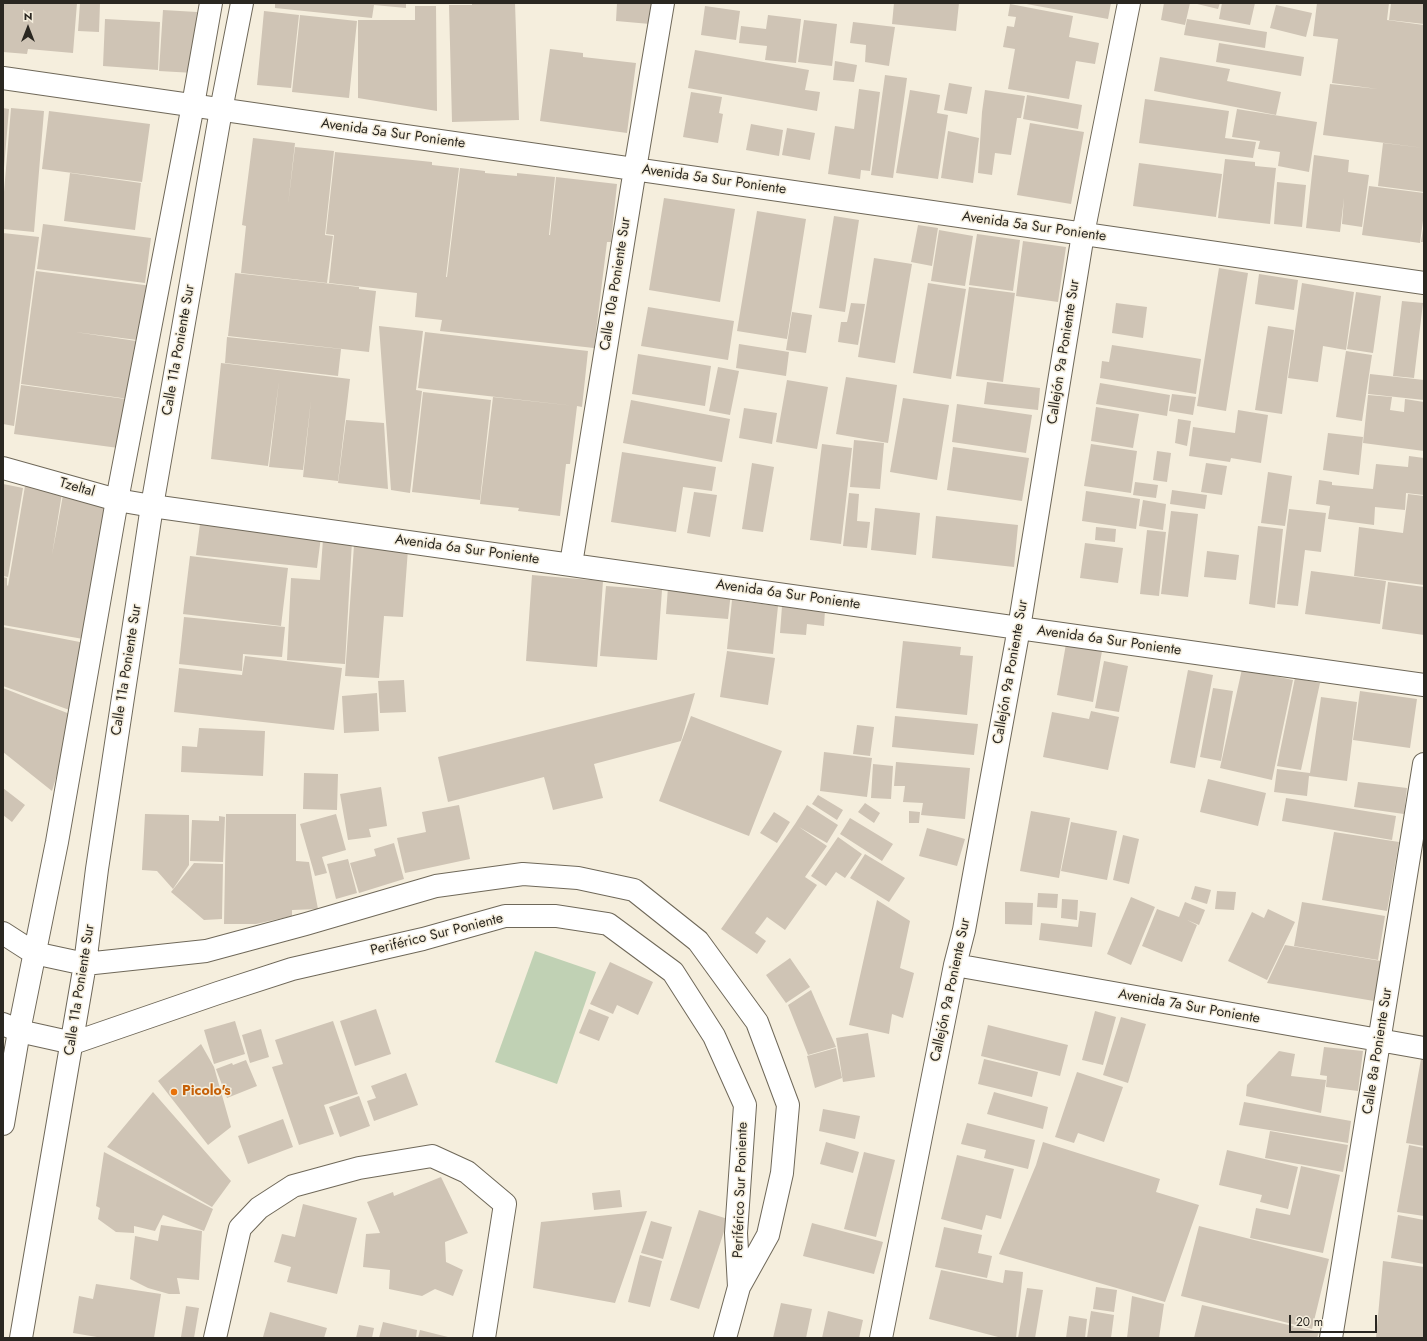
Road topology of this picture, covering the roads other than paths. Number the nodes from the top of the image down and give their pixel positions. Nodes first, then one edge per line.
1 (211, 3) edge
2 (242, 3) edge
3 (663, 3) edge
4 (1129, 3) edge
5 (3, 78) edge
6 (193, 105) junction
7 (221, 110) junction
8 (635, 169) junction
9 (1083, 234) junction
10 (1424, 283) edge
11 (3, 468) edge
12 (117, 500) junction
13 (152, 506) junction
14 (571, 564) junction
15 (1019, 628) junction
16 (1424, 685) edge
17 (1424, 764) edge
18 (3, 933) edge
19 (34, 953) junction
20 (85, 964) junction
21 (955, 965) junction
22 (11, 1028) edge
23 (1380, 1041) junction
24 (73, 1043) junction
25 (1424, 1048) edge
26 (3, 1124) edge
27 (739, 1286) junction
28 (21, 1338) edge
29 (215, 1338) edge
30 (484, 1338) edge
31 (725, 1338) edge
32 (881, 1338) edge
33 (1331, 1338) edge

1 - 6 street
2 - 7 street, Calle 11a Poniente Sur
3 - 8 street, Calle 10a Poniente Sur
4 - 9 street, Callejón 9a Poniente Sur
5 - 6 street, Avenida 5a Sur Poniente
6 - 7 street, Avenida 5a Sur Poniente
6 - 12 street
7 - 8 street, Avenida 5a Sur Poniente
7 - 13 street, Calle 11a Poniente Sur
8 - 9 street, Avenida 5a Sur Poniente
8 - 14 street, Calle 10a Poniente Sur
9 - 10 street, Avenida 5a Sur Poniente
9 - 15 street, Callejón 9a Poniente Sur
11 - 12 street, Tzeltal
12 - 13 street, Tzeltal
12 - 19 street
13 - 14 street, Avenida 6a Sur Poniente
13 - 20 street, Calle 11a Poniente Sur
14 - 15 street, Avenida 6a Sur Poniente
15 - 16 street, Avenida 6a Sur Poniente
15 - 21 street, Callejón 9a Poniente Sur
17 - 23 street, Calle 8a Poniente Sur
18 - 19 street
19 - 20 street, Periférico Sur Poniente
19 - 22 street
20 - 24 street, Calle 11a Poniente Sur
20 - 27 street, Periférico Sur Poniente
21 - 23 street, Avenida 7a Sur Poniente
21 - 32 street, Callejón 9a Poniente Sur
22 - 24 street
22 - 26 street
23 - 25 street, Avenida 7a Sur Poniente
23 - 33 street, Calle 8a Poniente Sur
24 - 27 street, Periférico Sur Poniente
24 - 28 street, Calle 11a Poniente Sur
27 - 31 street
29 - 30 street

